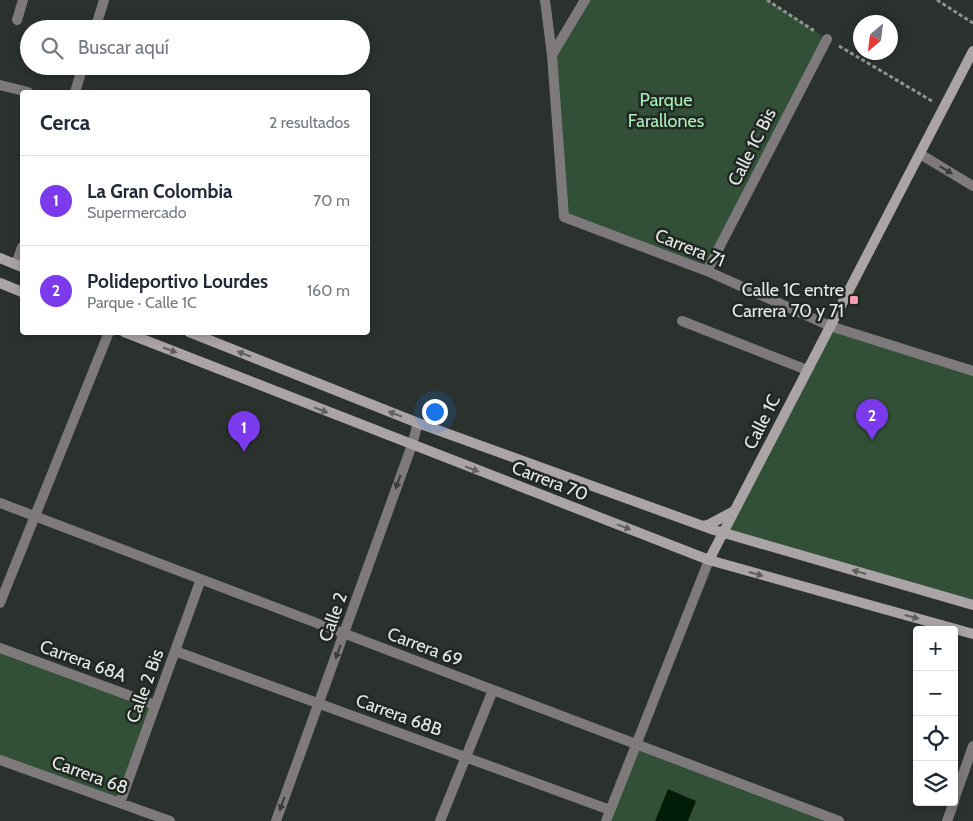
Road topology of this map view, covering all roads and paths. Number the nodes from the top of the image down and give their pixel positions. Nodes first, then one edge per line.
1 (24, 0) edge
2 (104, 0) edge
3 (545, 0) edge
4 (585, 0) edge
5 (766, 0) edge
6 (937, 0) edge
7 (17, 20) dead end
8 (98, 20) edge
9 (973, 24) edge
10 (827, 39) junction
11 (973, 51) edge
12 (552, 55) junction
13 (80, 75) edge
14 (0, 85) edge
15 (20, 90) edge
16 (76, 90) edge
17 (944, 108) junction
18 (920, 154) junction
19 (973, 186) edge
20 (0, 258) edge
21 (19, 266) edge
22 (707, 271) junction
23 (0, 283) edge
24 (20, 291) edge
25 (682, 321) dead end
26 (830, 326) junction
27 (108, 335) edge
28 (132, 335) edge
29 (195, 335) edge
30 (807, 370) junction
31 (973, 371) edge
32 (418, 423) junction
33 (412, 445) junction
34 (0, 504) edge
35 (734, 510) junction
36 (34, 516) junction
37 (703, 526) junction
38 (722, 533) junction
39 (709, 560) junction
40 (201, 579) junction
41 (0, 603) edge
42 (973, 605) edge
43 (344, 634) junction
44 (973, 634) edge
45 (0, 648) edge
46 (175, 651) junction
47 (493, 690) junction
48 (319, 703) junction
49 (155, 705) junction
50 (636, 744) junction
51 (973, 746) edge
52 (466, 757) junction
53 (0, 760) edge
54 (958, 789) edge
55 (120, 803) junction
56 (952, 806) edge
57 (610, 810) junction
58 (170, 821) edge
59 (276, 821) edge
60 (440, 821) edge
61 (606, 821) edge
62 (838, 821) edge
63 (947, 821) edge

1 - 7 street
2 - 8 street
3 - 12 street
4 - 12 street
5 - 10 path
6 - 9 path
10 - 17 path
10 - 22 street, Calle 1C Bis
11 - 17 street, Calle 1C
12 - 22 street, Carrera 71
13 - 16 street
14 - 15 street
17 - 18 street, Calle 1C
18 -> 19 street
18 - 26 street, Calle 1C
20 - 21 street
22 - 26 street, Carrera 71
23 - 24 street
25 - 30 street
26 - 30 street, Calle 1C
26 - 31 street, Carrera 71
27 - 36 street
28 -> 33 street, Carrera 70
32 -> 29 street, Carrera 70
30 - 35 street, Calle 1C
32 - 33 street, Calle 2
32 - 37 street, Carrera 70
33 -> 39 street, Carrera 70
33 -> 43 street, Calle 2
34 - 36 street, Carrera 69
35 - 37 street
35 - 38 street, Calle 1C
36 - 40 street, Carrera 69
36 - 41 street
37 - 38 street, Carrera 70
38 - 39 street, Calle 1C
42 -> 38 street, Carrera 70
39 -> 44 street, Carrera 70
39 - 50 street, Calle 1C
40 - 43 street, Carrera 69
40 - 46 street, Calle 2 Bis
43 - 47 street, Carrera 69
43 -> 48 street, Calle 2
45 - 49 street, Carrera 68A
46 - 48 street, Carrera 68B
46 - 49 street, Calle 2 Bis
47 - 50 street, Carrera 69
47 - 52 street
48 - 52 street, Carrera 68B
48 -> 59 street, Calle 2
49 - 55 street, Calle 2 Bis
50 - 57 street, Calle 1C
50 - 62 street, Carrera 69
51 - 54 street
52 - 57 street, Carrera 68B
52 - 60 street
53 - 55 street, Carrera 68
55 - 58 street, Carrera 68
56 - 63 street
57 - 61 street, Calle 1C

